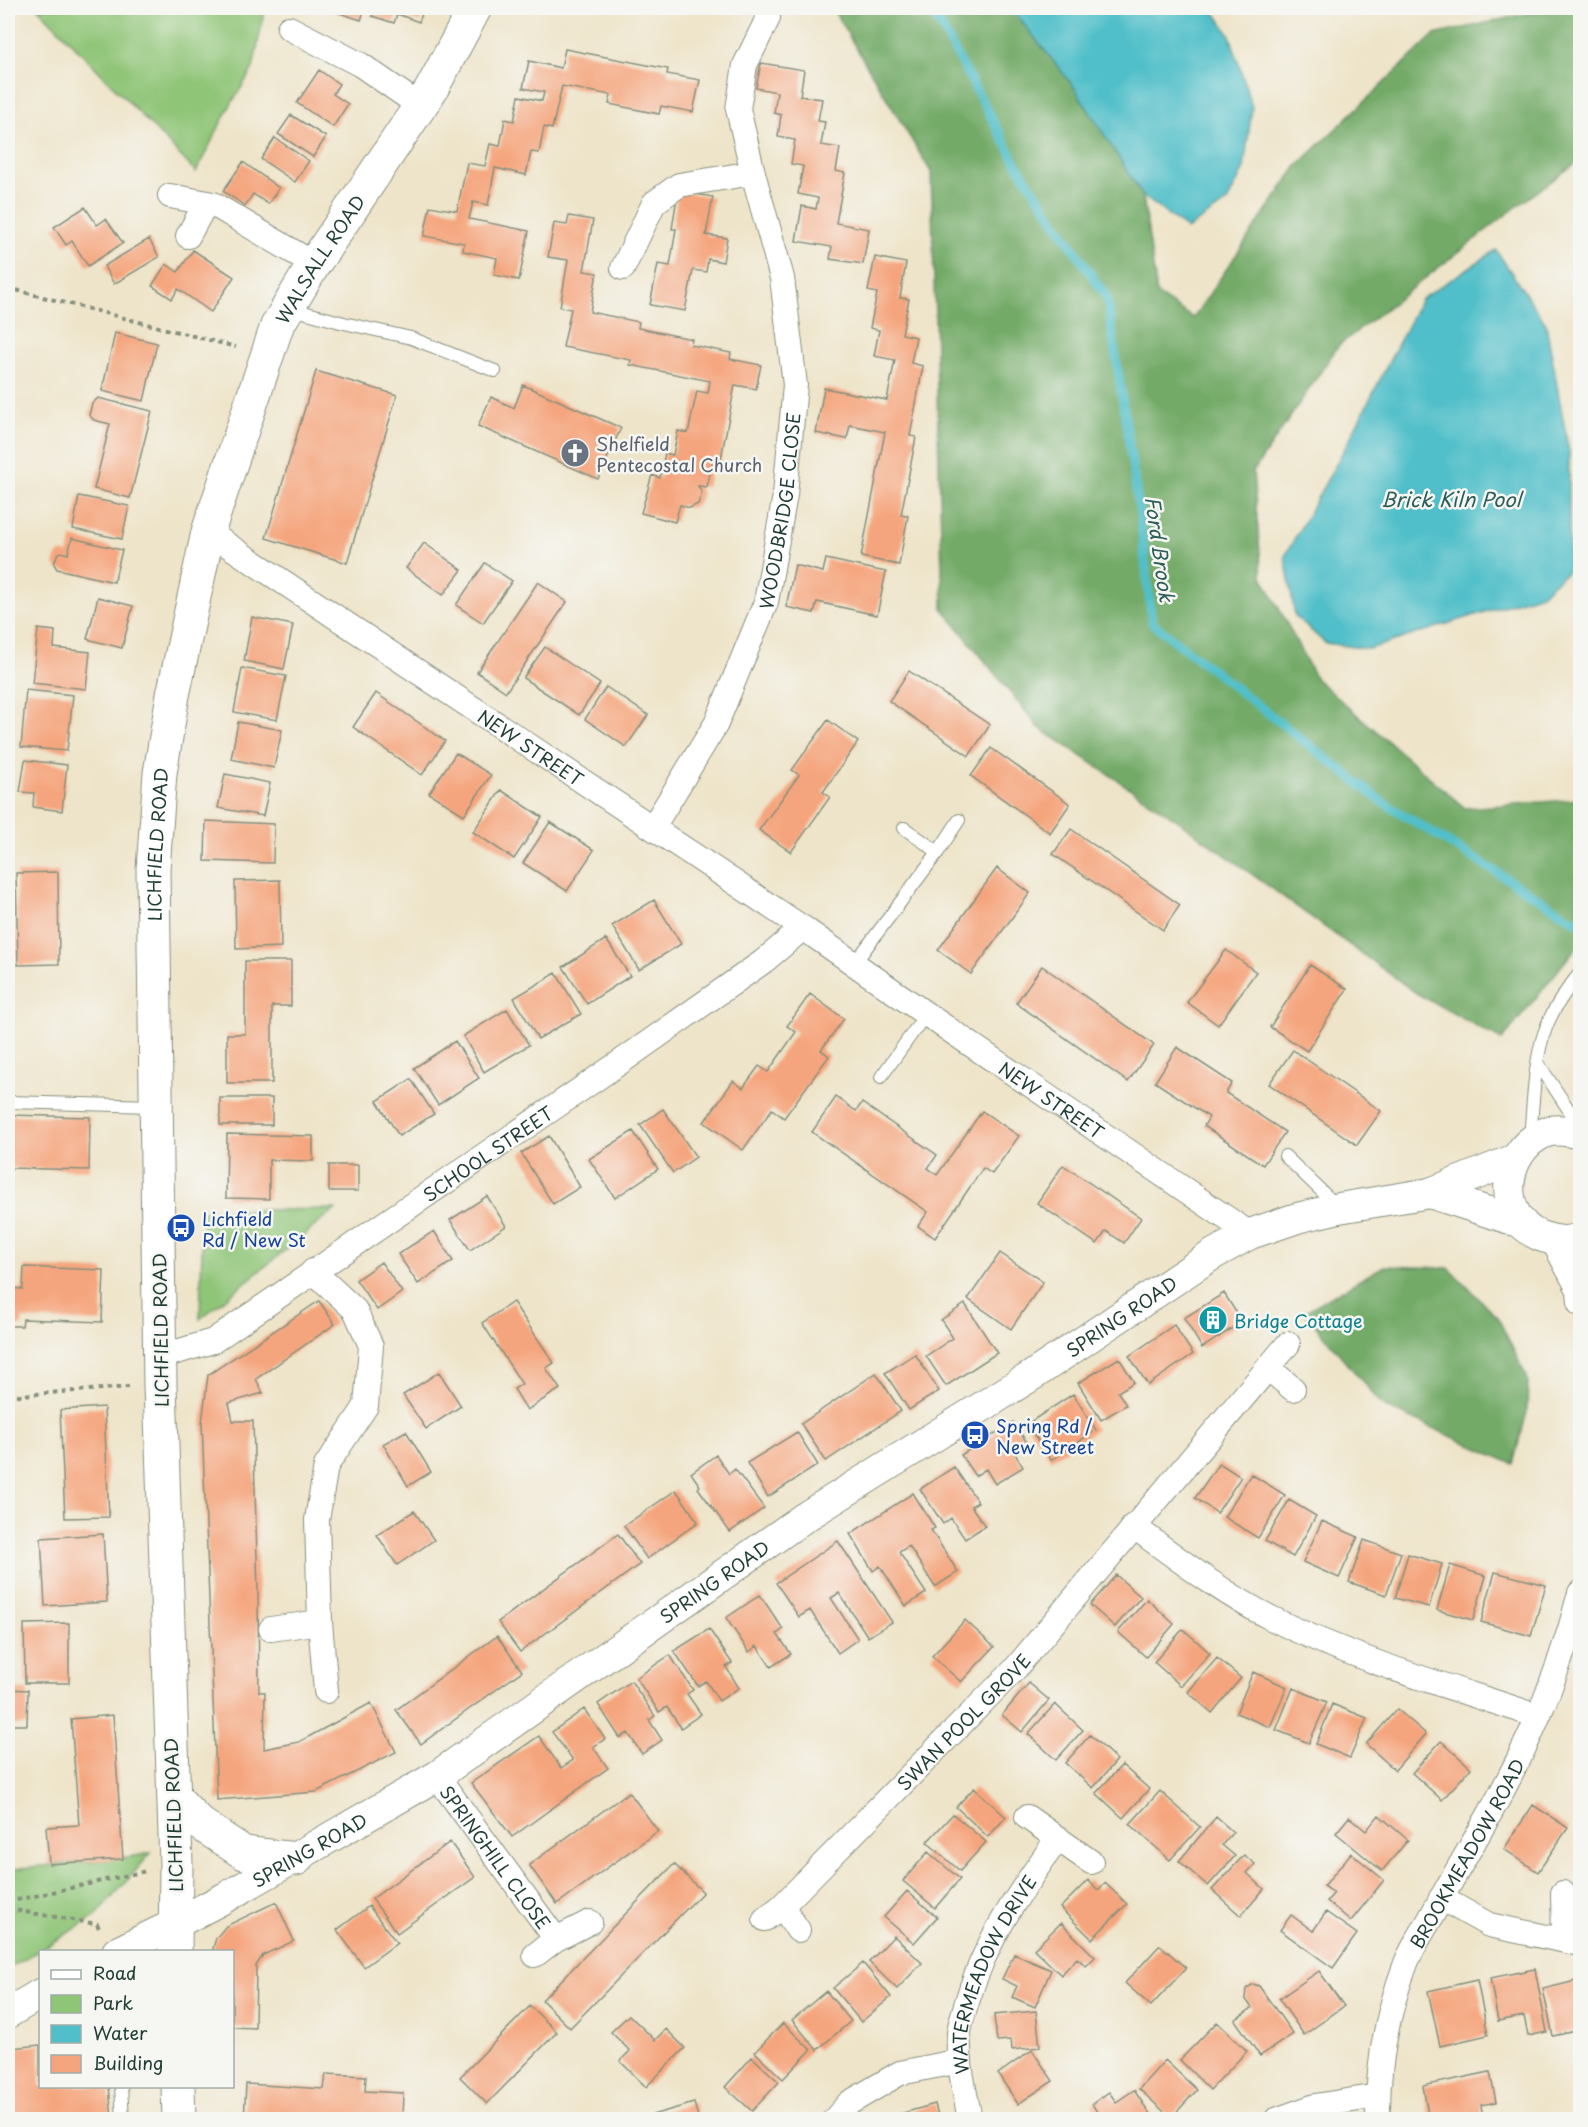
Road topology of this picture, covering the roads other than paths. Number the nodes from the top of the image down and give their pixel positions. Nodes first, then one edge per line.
1 (475, 8) edge
2 (768, 18) dead end
3 (289, 28) dead end
4 (420, 106) junction
5 (753, 173) junction
6 (170, 196) dead end
7 (206, 203) junction
8 (188, 236) dead end
9 (314, 264) junction
10 (623, 268) dead end
11 (288, 308) junction
12 (495, 371) dead end
13 (208, 532) junction
14 (959, 820) dead end
15 (652, 827) junction
16 (904, 828) dead end
17 (938, 852) junction
18 (803, 928) junction
19 (854, 964) junction
20 (1581, 973) edge
21 (926, 1014) junction
22 (1538, 1063) junction
23 (881, 1077) dead end
24 (8, 1102) edge
25 (156, 1106) junction
26 (1581, 1127) edge
27 (1581, 1134) edge
28 (1522, 1150) junction
29 (1285, 1156) dead end
30 (1430, 1193) junction
31 (1339, 1208) junction
32 (1522, 1223) junction
33 (1250, 1234) junction
34 (1567, 1240) edge
35 (313, 1271) junction
36 (1580, 1293) edge
37 (1288, 1344) dead end
38 (1268, 1368) junction
39 (160, 1371) junction
40 (1293, 1389) dead end
41 (1133, 1527) junction
42 (1581, 1593) edge
43 (320, 1622) junction
44 (271, 1629) dead end
45 (326, 1691) dead end
46 (1537, 1716) junction
47 (438, 1776) junction
48 (174, 1797) junction
49 (1027, 1817) dead end
50 (1058, 1838) junction
51 (296, 1859) junction
52 (1091, 1862) dead end
53 (1563, 1893) dead end
54 (1441, 1898) junction
55 (590, 1922) dead end
56 (798, 1930) dead end
57 (175, 1938) edge
58 (556, 1939) junction
59 (109, 1942) edge
60 (1572, 1942) edge
61 (535, 1955) dead end
62 (39, 1995) edge
63 (8, 2013) edge
64 (960, 2061) junction
65 (121, 2088) edge
66 (178, 2088) edge
67 (1378, 2096) junction
68 (123, 2120) edge
69 (179, 2120) edge
70 (834, 2120) edge
71 (970, 2120) edge
72 (1276, 2120) edge
73 (1378, 2120) edge

1 - 4 highway, WALSALL ROAD
2 - 5 street, WOODBRIDGE CLOSE
3 - 4 street
4 - 9 highway, WALSALL ROAD
5 - 10 street
5 - 15 street, WOODBRIDGE CLOSE
6 - 7 street
7 - 8 street
7 - 9 street
9 - 11 highway, WALSALL ROAD
11 - 12 lane
11 - 13 highway, WALSALL ROAD
13 - 15 street, NEW STREET
13 - 25 highway, LICHFIELD ROAD
14 - 17 lane
15 - 18 street, NEW STREET
16 - 17 lane
17 - 19 lane
18 - 19 street, NEW STREET
18 - 35 street, SCHOOL STREET
19 - 21 street, NEW STREET
20 - 22 lane
21 - 23 lane
21 - 33 street, NEW STREET
22 - 26 lane
22 - 28 lane
24 - 25 lane
25 - 39 highway, LICHFIELD ROAD
27 - 28 street
28 - 30 street
28 - 32 street
29 - 31 lane
30 - 31 street, SPRING ROAD
30 - 32 street
31 - 33 street, SPRING ROAD
32 - 34 street
33 - 47 street, SPRING ROAD
34 - 36 street
35 - 39 street, SCHOOL STREET
35 - 43 street
37 - 38 street, SWAN POOL GROVE
38 - 40 street
38 - 41 street, SWAN POOL GROVE
39 - 48 highway, LICHFIELD ROAD
41 - 46 street
41 - 56 street, SWAN POOL GROVE
42 - 46 street, BROOKMEADOW ROAD
43 - 44 street
43 - 45 street
46 - 54 street, BROOKMEADOW ROAD
47 - 51 street, SPRING ROAD
47 - 58 street, SPRINGHILL CLOSE
48 - 51 highway
48 - 57 highway, LICHFIELD ROAD
49 - 50 street
50 - 52 street
50 - 64 street, WATERMEADOW DRIVE
51 - 57 street, SPRING ROAD
53 - 60 street
54 - 60 street
54 - 67 street, BROOKMEADOW ROAD
55 - 58 street, SPRINGHILL CLOSE
57 - 59 street, SPRING ROAD
58 - 61 street, SPRINGHILL CLOSE
62 - 63 street
64 - 70 street
64 - 71 street, WATERMEADOW DRIVE
65 - 68 lane
66 - 69 highway
67 - 72 street
67 - 73 street, BROOKMEADOW ROAD

